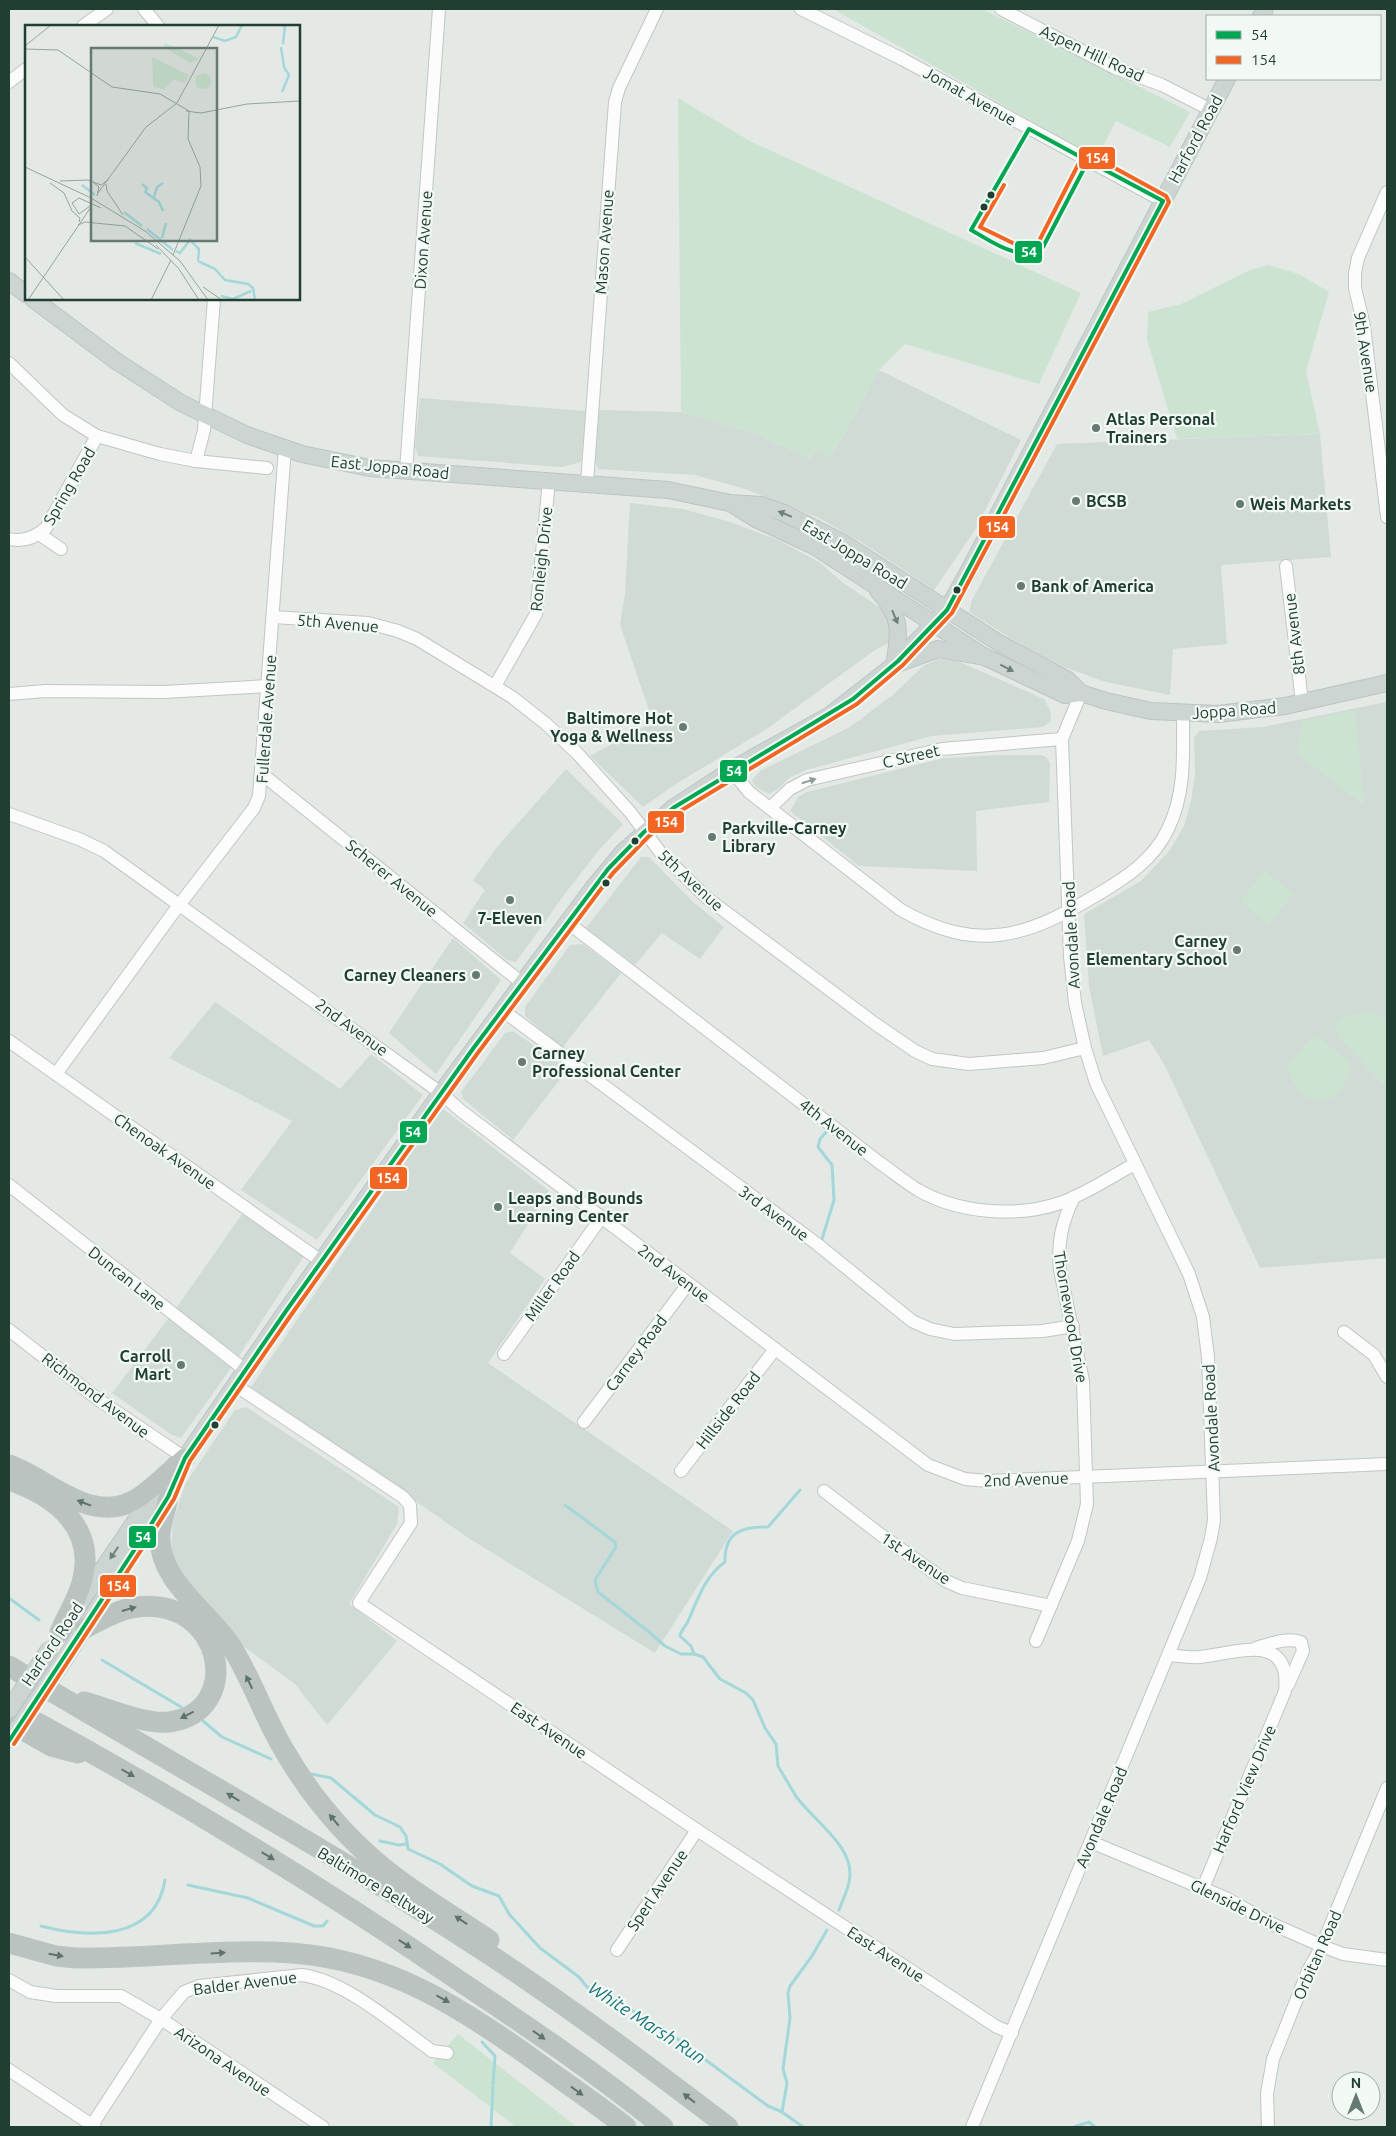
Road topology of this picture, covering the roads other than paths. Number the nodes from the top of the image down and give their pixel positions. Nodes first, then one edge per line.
1 (107, 9) edge
2 (144, 9) edge
3 (439, 9) edge
4 (657, 9) edge
5 (801, 9) edge
6 (1001, 9) edge
7 (85, 25) edge
8 (157, 25) edge
9 (25, 70) edge
10 (1227, 80) edge
11 (9, 82) edge
12 (1211, 110) junction
13 (1387, 192) edge
14 (1162, 201) junction
15 (9, 281) edge
16 (25, 293) edge
17 (34, 300) edge
18 (214, 300) edge
19 (9, 363) edge
20 (204, 416) junction
21 (98, 436) junction
22 (285, 448) junction
23 (196, 461) junction
24 (267, 468) dead end
25 (406, 471) junction
26 (549, 481) junction
27 (587, 483) junction
28 (730, 503) junction
29 (1387, 517) edge
30 (39, 534) junction
31 (9, 538) edge
32 (61, 549) dead end
33 (1286, 566) dead end
34 (866, 578) junction
35 (947, 610) junction
36 (273, 617) junction
37 (936, 624) junction
38 (985, 657) junction
39 (894, 665) junction
40 (1387, 683) edge
41 (268, 686) junction
42 (495, 686) junction
43 (1081, 693) junction
44 (9, 694) edge
45 (1302, 702) junction
46 (1184, 714) junction
47 (1062, 739) junction
48 (731, 770) junction
49 (262, 774) junction
50 (770, 808) junction
51 (9, 814) edge
52 (644, 832) junction
53 (180, 904) junction
54 (1069, 912) junction
55 (567, 922) junction
56 (522, 983) junction
57 (502, 1010) junction
58 (9, 1041) edge
59 (1085, 1048) junction
60 (56, 1074) junction
61 (441, 1093) junction
62 (1134, 1164) junction
63 (9, 1185) edge
64 (1074, 1197) junction
65 (601, 1218) junction
66 (321, 1261) junction
67 (688, 1284) junction
68 (1073, 1326) junction
69 (9, 1330) edge
70 (1344, 1332) dead end
71 (775, 1350) junction
72 (504, 1354) dead end
73 (245, 1370) junction
74 (1387, 1376) edge
75 (235, 1386) junction
76 (584, 1422) dead end
77 (185, 1458) junction
78 (1387, 1464) edge
79 (9, 1465) edge
80 (680, 1471) dead end
81 (1214, 1471) junction
82 (1088, 1477) junction
83 (9, 1480) edge
84 (824, 1491) dead end
85 (168, 1497) junction
86 (1051, 1606) junction
87 (85, 1628) junction
88 (55, 1640) junction
89 (1036, 1641) dead end
90 (1256, 1648) junction
91 (1169, 1655) junction
92 (9, 1666) edge
93 (1285, 1692) junction
94 (55, 1694) junction
95 (9, 1708) edge
96 (9, 1722) edge
97 (9, 1741) edge
98 (107, 1762) junction
99 (1387, 1788) edge
100 (697, 1830) junction
101 (1091, 1842) junction
102 (1203, 1888) junction
103 (9, 1943) edge
104 (1322, 1946) junction
105 (616, 1950) dead end
106 (1387, 1960) edge
107 (9, 1980) edge
108 (161, 2019) junction
109 (594, 2027) junction
110 (1012, 2033) junction
111 (447, 2053) dead end
112 (9, 2070) edge
113 (93, 2126) edge
114 (323, 2127) edge
115 (626, 2127) edge
116 (664, 2127) edge
117 (728, 2127) edge
118 (972, 2127) edge
119 (1268, 2127) edge

1 - 7 street
2 - 8 street
3 - 25 street, Dixon Avenue
4 - 27 street, Mason Avenue
5 - 14 street, Jomat Avenue
6 - 12 street, Aspen Hill Road
9 - 11 street
10 - 12 main road, Harford Road
12 - 14 main road, Harford Road
13 - 29 street, 9th Avenue
14 - 35 main road, Harford Road
15 - 16 main road
17 - 20 main road, East Joppa Road
18 - 20 street
19 - 21 street
20 - 22 main road, East Joppa Road
20 - 23 street
21 - 23 street
21 - 30 street, Spring Road
22 - 25 main road, East Joppa Road
22 - 36 street, Fullerdale Avenue
23 - 24 street
25 - 26 main road, East Joppa Road
26 - 27 main road, East Joppa Road
26 - 42 street, Ronleigh Drive
27 - 28 main road, East Joppa Road
28 - 34 main road, East Joppa Road
35 -> 28 main road, East Joppa Road
30 - 31 street, Spring Road
30 - 32 street
33 - 45 street, 8th Avenue
34 - 37 main road, East Joppa Road
34 -> 39 main road
35 - 37 main road, Harford Road
35 - 43 main road, Joppa Road
36 - 41 street, Fullerdale Avenue
36 - 42 street, 5th Avenue
37 - 38 main road, Joppa Road
37 - 39 main road, Harford Road
38 - 39 main road
38 -> 43 main road, Joppa Road
39 - 48 main road, Harford Road
40 - 45 main road, Joppa Road
41 - 44 street
41 - 49 street, Fullerdale Avenue
42 - 52 street, 5th Avenue
43 - 46 main road, Joppa Road
43 - 47 street, Avondale Road
45 - 46 main road, Joppa Road
46 - 54 street
50 -> 47 street, C Street
47 - 54 street, Avondale Road
48 - 50 street
48 - 52 main road, Harford Road
49 - 53 street, Fullerdale Avenue
49 - 56 street, Scherer Avenue
50 - 54 street
51 - 53 street, 2nd Avenue
52 - 55 main road, Harford Road
52 - 59 street, 5th Avenue
53 - 60 street, Fullerdale Avenue
53 - 61 street, 2nd Avenue
54 - 59 street, Avondale Road
55 - 56 main road, Harford Road
55 - 64 street, 4th Avenue
56 - 57 main road, Harford Road
57 - 61 main road, Harford Road
57 - 68 street, 3rd Avenue
58 - 60 street, Chenoak Avenue
59 - 62 street, Avondale Road
60 - 66 street, Chenoak Avenue
61 - 65 street, 2nd Avenue
61 - 66 main road, Harford Road
62 - 64 street, 4th Avenue
62 - 81 street, Avondale Road
63 - 73 street, Duncan Lane
64 - 68 street, Thornewood Drive
65 - 67 street, 2nd Avenue
65 - 72 street, Miller Road
66 - 73 main road, Harford Road
67 - 71 street, 2nd Avenue
67 - 76 street, Carney Road
68 - 82 street, Thornewood Drive
69 - 77 street, Richmond Avenue
70 - 74 street
71 - 80 street, Hillside Road
71 - 82 street, 2nd Avenue
73 - 75 main road, Harford Road
75 - 77 main road, Harford Road
75 - 100 street, East Avenue
77 -> 79 highway
77 - 85 main road, Harford Road
77 -> 88 main road, Harford Road
78 - 81 street, 2nd Avenue
81 - 82 street, 2nd Avenue
81 - 91 street, Avondale Road
82 - 86 street, Thornewood Drive
83 - 88 highway
84 - 86 street, 1st Avenue
85 - 87 main road, Harford Road
109 -> 85 highway
86 - 89 street, Thornewood Drive
87 -> 94 highway
87 - 97 main road, Harford Road, bridge
88 - 95 main road, Harford Road, bridge
90 - 91 street, Harford View Drive
90 - 93 street, Harford View Drive
90 - 93 street, Harford View Drive
91 - 101 street, Avondale Road
92 - 94 highway, Baltimore Beltway
93 - 102 street, Harford View Drive
109 -> 94 highway, Baltimore Beltway
95 - 98 highway, Baltimore Beltway
96 - 98 highway
98 -> 116 highway, Baltimore Beltway
99 - 104 street, Orbitan Road
100 - 105 street, Sperl Avenue
100 - 110 street, East Avenue
101 - 102 street, Glenside Drive
101 - 110 street, Avondale Road
102 - 104 street, Glenside Drive
103 -> 115 highway
104 - 106 street, Glenside Drive
104 - 119 street, Orbitan Road
107 - 108 street, Arizona Avenue
108 - 111 street, Balder Avenue
108 - 113 street, Balder Avenue
108 - 114 street, Arizona Avenue
117 -> 109 highway, Baltimore Beltway
110 - 118 street, Avondale Road
112 - 113 street

